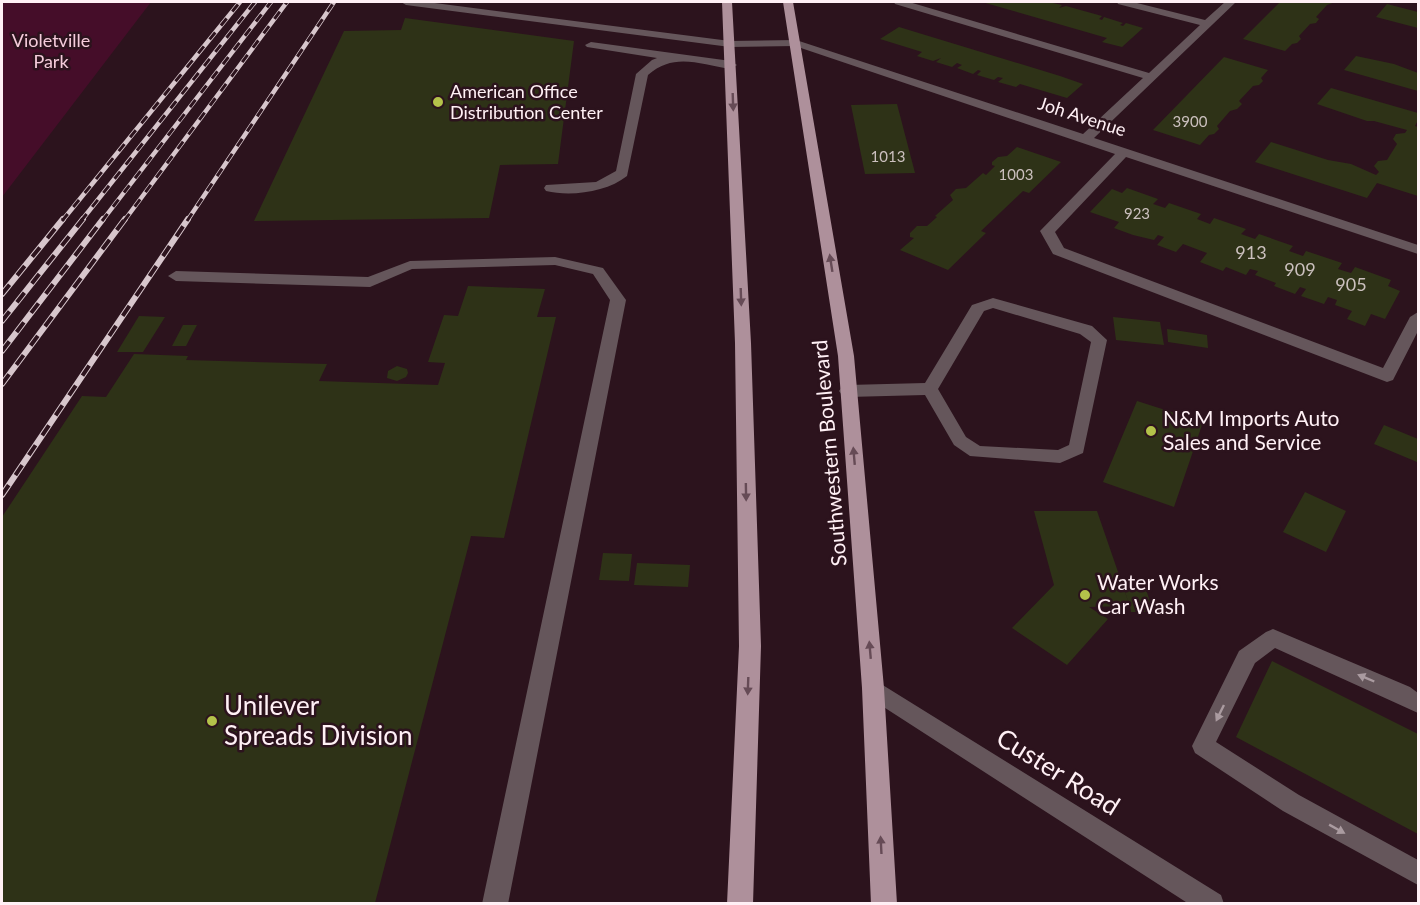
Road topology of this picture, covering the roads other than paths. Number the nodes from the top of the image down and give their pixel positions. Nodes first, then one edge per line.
1 (406, 2) edge
2 (727, 2) edge
3 (788, 2) edge
4 (899, 2) edge
5 (1122, 2) edge
6 (1231, 2) edge
7 (1207, 24) junction
8 (796, 43) junction
9 (730, 44) junction
10 (591, 45) dead end
11 (673, 57) junction
12 (731, 65) junction
13 (1151, 77) junction
14 (1087, 138) junction
15 (1125, 151) junction
16 (551, 188) dead end
17 (1419, 250) edge
18 (176, 276) dead end
19 (1419, 317) edge
20 (930, 389) junction
21 (848, 391) junction
22 (873, 688) junction
23 (1419, 704) edge
24 (1419, 873) edge
25 (495, 903) edge
26 (740, 903) edge
27 (884, 903) edge
28 (1212, 903) edge

1 - 9 street, Joh Avenue
2 - 9 main road
3 - 8 main road, Southwestern Boulevard
4 - 13 street
5 - 7 street
6 - 7 street
7 - 13 street
8 - 9 street, Joh Avenue
8 - 14 street, Joh Avenue
21 -> 8 main road, Southwestern Boulevard
9 - 12 main road
10 - 11 street
11 - 12 street
11 - 16 street
12 -> 26 main road
13 - 14 street
14 - 15 street, Joh Avenue
15 - 17 street, Joh Avenue
15 - 19 street
18 - 25 street
20 - 20 street
20 - 21 street
22 -> 21 main road, Southwestern Boulevard
27 -> 22 main road, Southwestern Boulevard
22 - 28 street, Custer Road
23 -> 24 street

